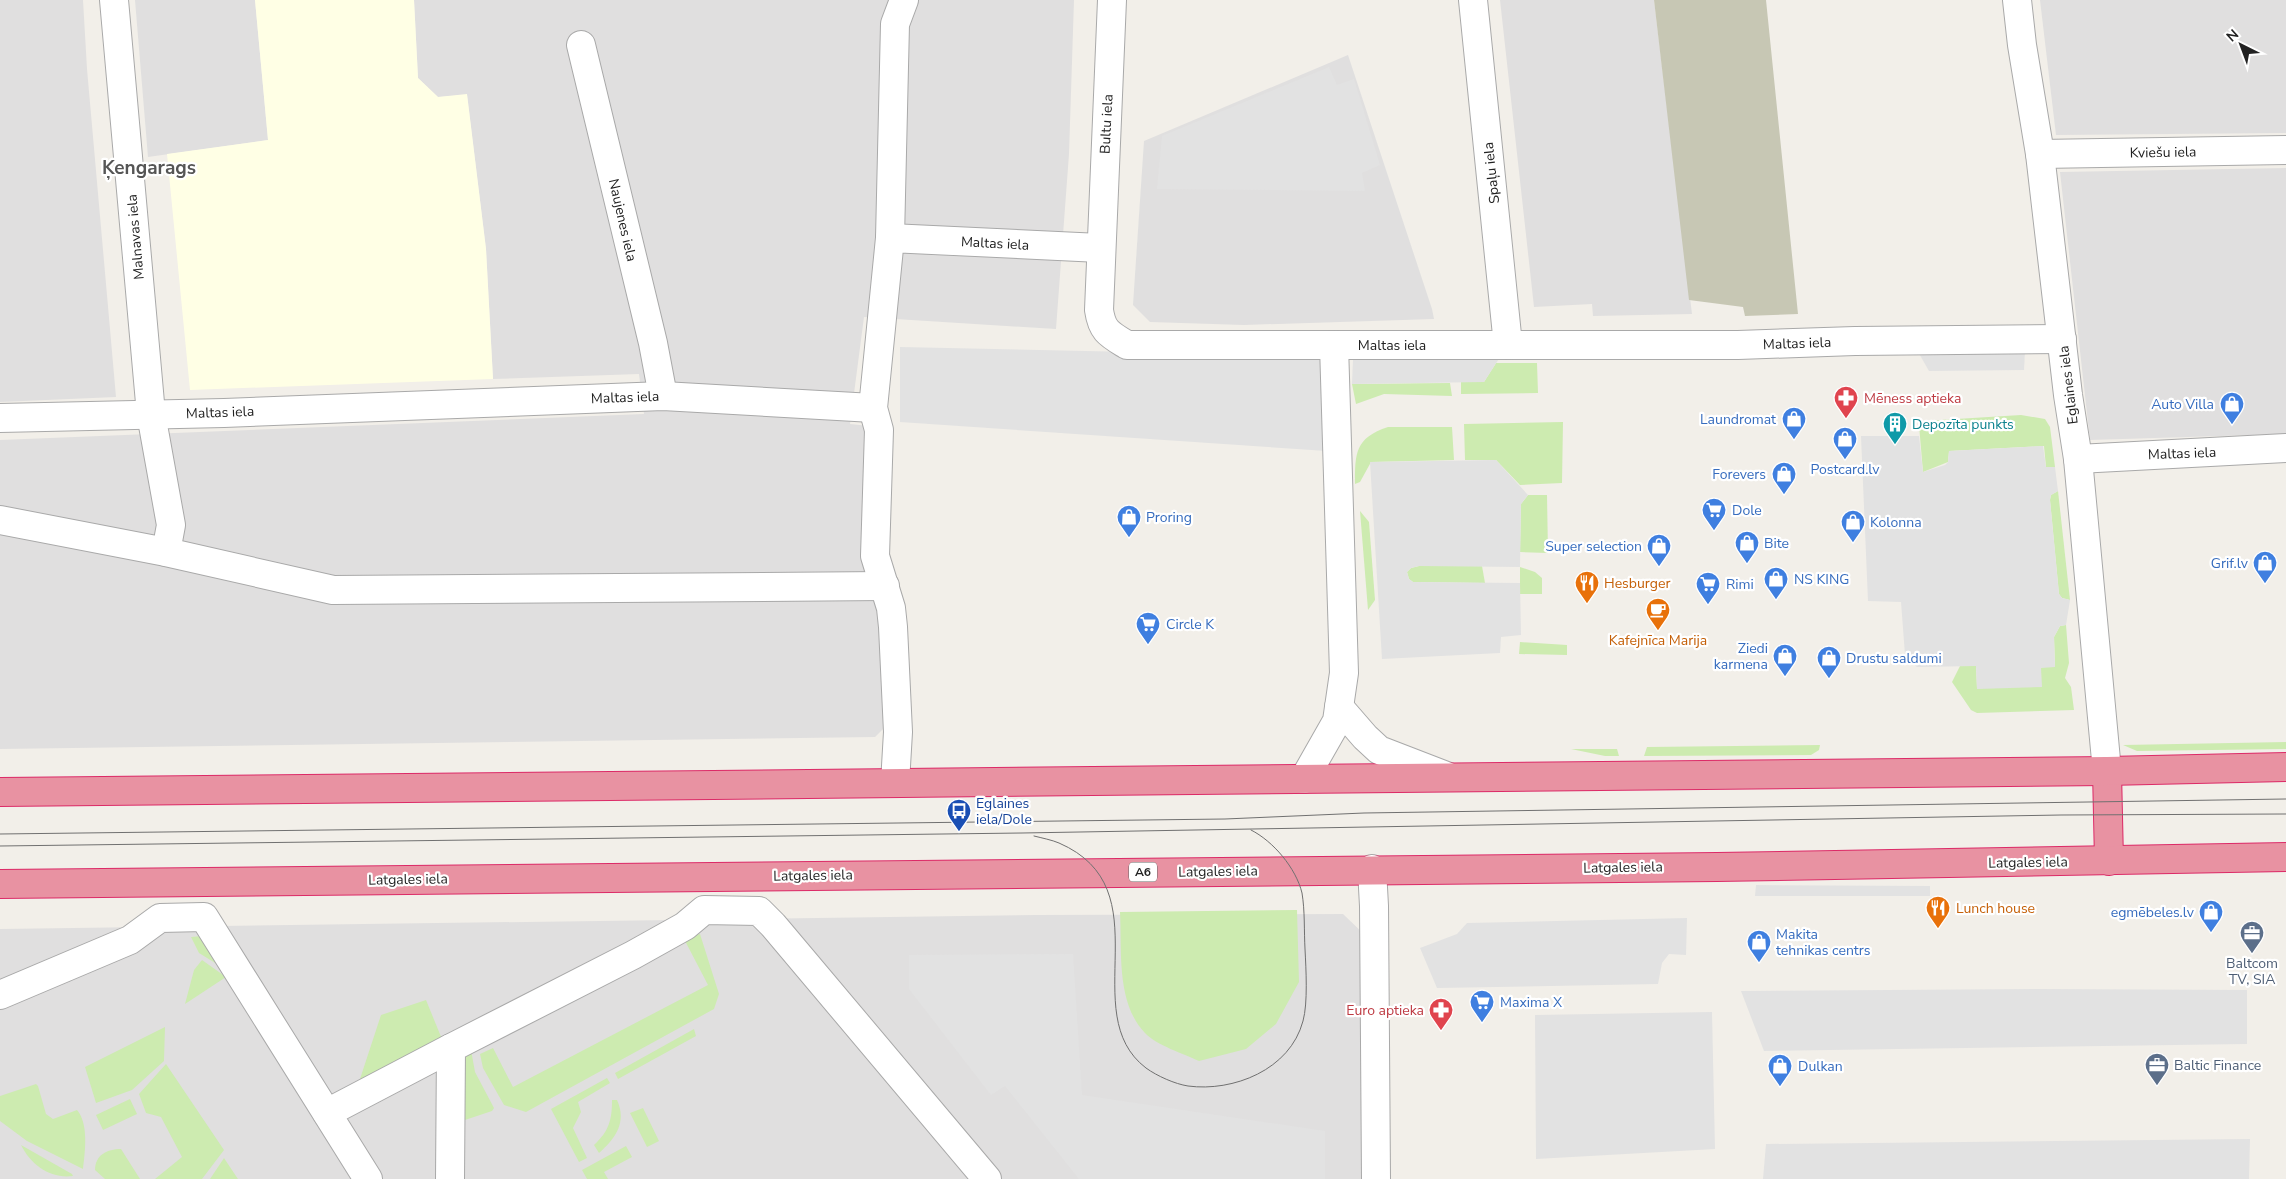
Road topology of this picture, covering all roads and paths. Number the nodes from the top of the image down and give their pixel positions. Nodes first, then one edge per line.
1 (114, 0) edge
2 (904, 0) edge
3 (1112, 0) edge
4 (1473, 0) edge
5 (2017, 0) edge
6 (581, 45) dead end
7 (2286, 150) edge
8 (2040, 154) junction
9 (890, 238) junction
10 (1100, 248) junction
11 (2062, 339) junction
12 (1334, 345) junction
13 (1508, 345) junction
14 (663, 396) junction
15 (873, 408) junction
16 (152, 414) junction
17 (0, 418) edge
18 (2286, 448) edge
19 (2078, 459) junction
20 (0, 520) edge
21 (166, 552) junction
22 (885, 586) junction
23 (1340, 707) junction
24 (2286, 767) edge
25 (2107, 771) junction
26 (1451, 778) junction
27 (1304, 779) junction
28 (895, 783) junction
29 (0, 792) edge
30 (2286, 857) edge
31 (2109, 861) junction
32 (1372, 869) junction
33 (734, 876) junction
34 (182, 882) junction
35 (0, 884) edge
36 (733, 910) junction
37 (182, 917) junction
38 (0, 995) edge
39 (451, 1048) junction
40 (327, 1113) junction
41 (368, 1179) edge
42 (450, 1179) edge
43 (987, 1179) edge
44 (1376, 1179) edge

1 - 16 street, Malnavas iela
2 - 9 street
3 - 10 street, Bultu iela
4 - 13 street, Spaļu iela
5 - 8 street, Eglaines iela
6 - 14 street, Naujenes iela
7 - 8 street, Kviešu iela
8 - 11 street, Eglaines iela
9 - 10 street, Maltas iela
9 - 15 street
10 - 12 street, Maltas iela
11 - 13 street, Maltas iela
11 - 19 street, Eglaines iela
12 - 13 street, Maltas iela
12 - 23 street
14 - 15 street, Maltas iela
14 - 16 street, Maltas iela
15 - 22 street
16 - 17 street, Maltas iela
16 - 21 street, Malnavas iela
18 - 19 street, Maltas iela
19 - 25 street, Eglaines iela
20 - 21 street
21 - 22 street
22 - 28 street
23 - 26 street
23 - 27 street
24 - 25 highway
25 - 26 highway
25 - 31 highway
26 - 27 highway
27 - 28 highway
28 - 29 highway
30 - 31 highway, Latgales iela / A6
31 - 32 highway, Latgales iela / A6
32 - 33 highway, Latgales iela / A6
32 - 44 street
33 - 34 highway, Latgales iela / A6
33 - 36 street
34 - 35 highway, Latgales iela / A6
34 - 37 street
36 - 39 street
36 - 43 street
37 - 38 street
37 - 40 street
39 - 40 street
39 - 42 street
40 - 41 street

